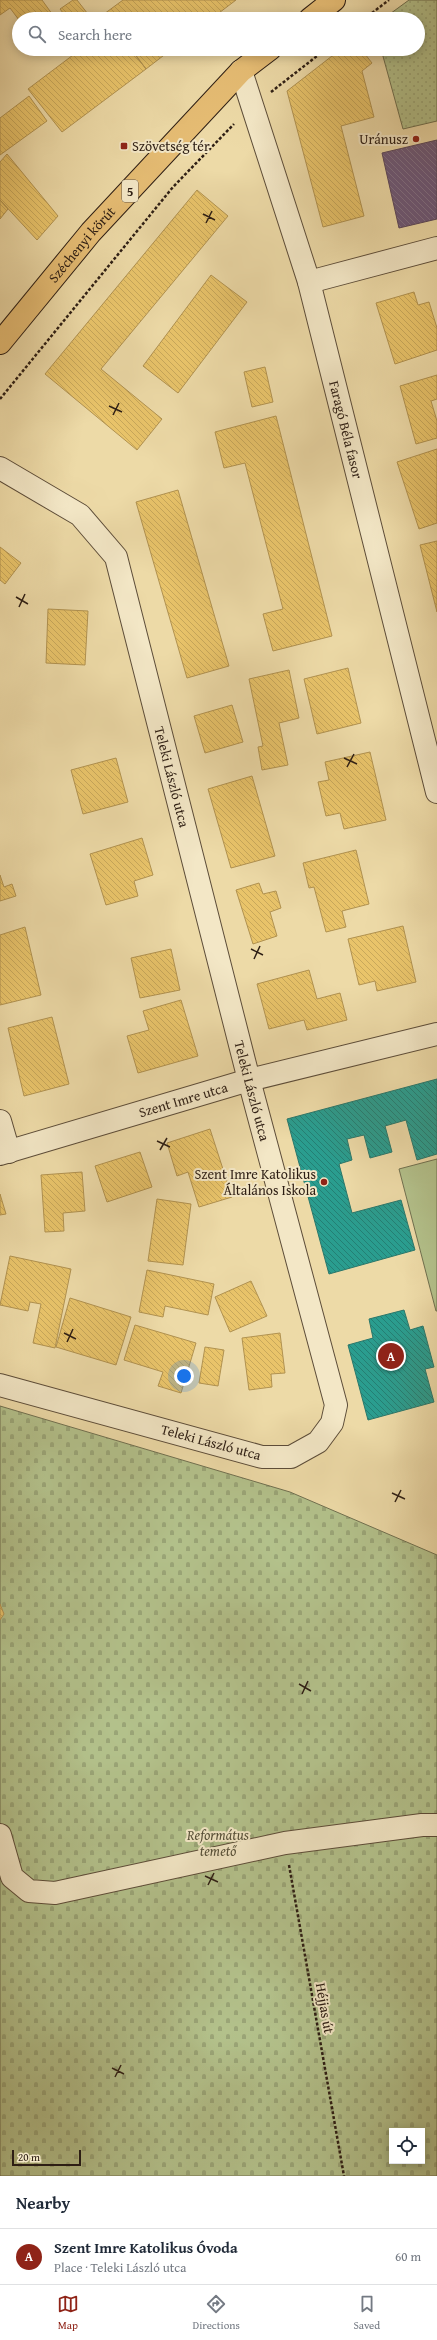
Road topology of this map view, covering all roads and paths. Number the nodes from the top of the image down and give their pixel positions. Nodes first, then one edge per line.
1 (334, 0) edge
2 (389, 0) edge
3 (319, 12) edge
4 (373, 12) edge
5 (261, 56) edge
6 (317, 56) edge
7 (241, 71) junction
8 (251, 107) junction
9 (437, 248) edge
10 (309, 282) junction
11 (0, 343) edge
12 (0, 399) edge
13 (0, 468) edge
14 (437, 792) edge
15 (437, 1034) edge
16 (249, 1080) junction
17 (0, 1121) edge
18 (4, 1153) edge
19 (0, 1385) edge
20 (437, 1825) edge
21 (0, 1835) edge
22 (286, 1843) junction
23 (344, 2176) edge

1 - 3 main road
2 - 4 path
5 - 7 main road, Széchenyi körút / 5
6 - 8 path
7 - 8 street, Faragó Béla fasor
7 - 11 main road, Széchenyi körút / 5
8 - 10 street, Faragó Béla fasor
8 - 12 path
9 - 10 street
10 - 14 street, Faragó Béla fasor
13 - 16 street, Teleki László utca
15 - 16 street, Szent Imre utca
16 - 18 street, Szent Imre utca
16 - 19 street, Teleki László utca
17 - 18 street
20 - 22 street
21 - 22 street
22 - 23 path, Héjjas út

